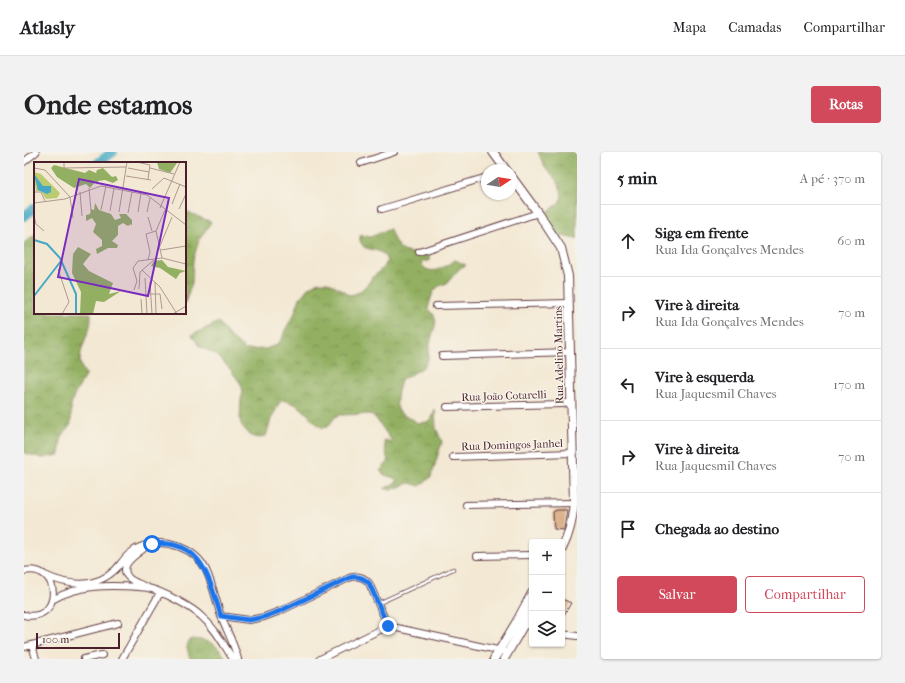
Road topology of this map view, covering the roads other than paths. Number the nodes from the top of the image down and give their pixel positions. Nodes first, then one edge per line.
1 (36, 152) edge
2 (394, 152) edge
3 (493, 152) edge
4 (24, 162) edge
5 (361, 163) dead end
6 (502, 164) edge
7 (481, 178) edge
8 (517, 184) edge
9 (382, 209) dead end
10 (538, 213) junction
11 (419, 252) dead end
12 (569, 303) junction
13 (436, 306) dead end
14 (571, 352) junction
15 (442, 356) dead end
16 (574, 402) edge
17 (562, 404) junction
18 (447, 407) dead end
19 (574, 412) edge
20 (572, 452) junction
21 (453, 457) dead end
22 (574, 503) junction
23 (466, 506) dead end
24 (565, 542) edge
25 (148, 544) junction
26 (529, 555) edge
27 (477, 556) dead end
28 (453, 569) dead end
29 (24, 571) edge
30 (45, 575) junction
31 (148, 588) junction
32 (160, 593) junction
33 (52, 600) junction
34 (379, 603) junction
35 (529, 605) edge
36 (531, 611) edge
37 (24, 615) edge
38 (221, 616) junction
39 (118, 622) dead end
40 (524, 624) edge
41 (388, 626) junction
42 (565, 634) edge
43 (577, 636) edge
44 (32, 645) junction
45 (24, 647) edge
46 (499, 650) junction
47 (102, 655) dead end
48 (506, 656) edge
49 (36, 659) edge
50 (84, 659) edge
51 (122, 659) edge
52 (233, 659) edge
53 (238, 659) edge
54 (320, 659) edge
55 (494, 659) edge

1 - 4 street
2 - 5 street
3 - 6 street
7 - 9 street
8 - 10 street, Rua Adelino Martins
10 - 11 street
10 - 12 street, Rua Adelino Martins
12 - 13 street
12 - 14 street, Rua Adelino Martins
14 - 15 street
14 - 16 street, Rua Adelino Martins
16 - 17 street, Rua João Cotarelli
16 - 19 street, Rua Adelino Martins
17 - 18 street, Rua João Cotarelli
17 - 19 street, Rua João Cotarelli
19 - 20 street, Rua Adelino Martins
20 - 21 street, Rua Domingos Janhel
20 - 22 street, Rua Adelino Martins
22 - 23 street
22 - 24 street, Rua Adelino Martins
25 - 30 street
25 - 31 street
25 - 38 street
26 - 27 street
28 - 34 lane
29 - 30 street
30 - 33 street
31 - 32 street
31 - 33 street
32 - 51 street
32 - 52 street
33 - 37 street
34 - 38 street
34 - 41 street
35 - 40 street
36 - 40 street
38 - 53 street
39 - 44 street
40 - 46 street
40 - 48 street
41 - 46 street
41 - 54 street
42 - 43 street
44 - 45 street
44 - 49 street
46 - 48 street
46 - 55 street
47 - 50 street

